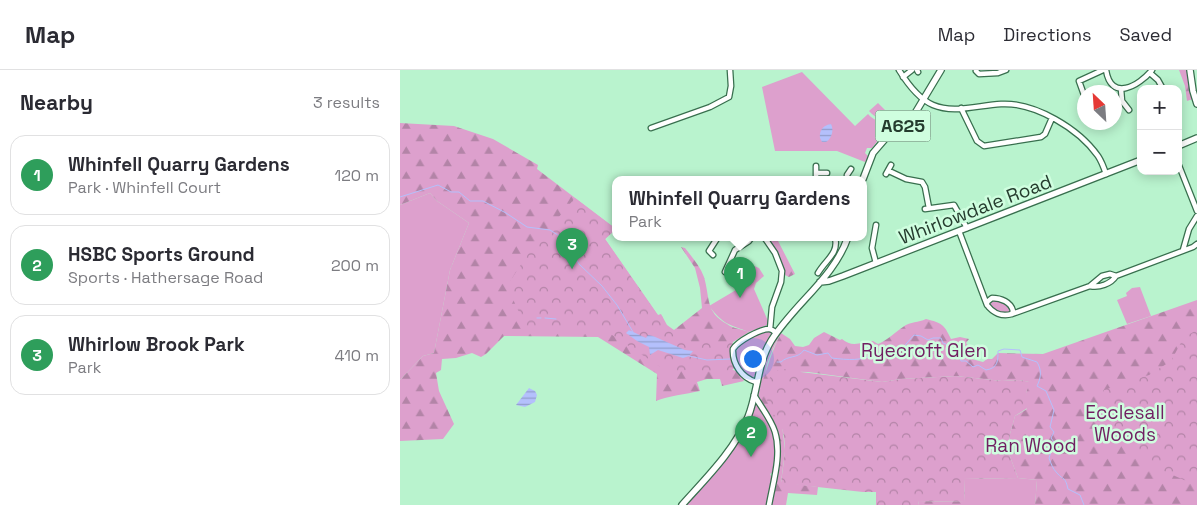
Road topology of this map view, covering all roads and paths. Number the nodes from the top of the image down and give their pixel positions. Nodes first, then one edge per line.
1 (730, 70) edge
2 (899, 70) edge
3 (912, 70) edge
4 (941, 70) edge
5 (1006, 70) edge
6 (1105, 70) edge
7 (1190, 70) edge
8 (976, 71) edge
9 (1151, 71) edge
10 (903, 77) junction
11 (1080, 85) edge
12 (1114, 85) edge
13 (1161, 85) edge
14 (1122, 89) edge
15 (924, 100) junction
16 (1122, 101) edge
17 (1197, 104) edge
18 (961, 108) junction
19 (1128, 110) dead end
20 (1052, 118) junction
21 (651, 128) dead end
22 (1197, 138) edge
23 (1182, 144) edge
24 (1137, 162) edge
25 (816, 166) dead end
26 (851, 169) dead end
27 (888, 170) dead end
28 (817, 173) junction
29 (826, 173) dead end
30 (1182, 173) edge
31 (1106, 174) junction
32 (816, 176) edge
33 (847, 176) edge
34 (864, 176) edge
35 (1197, 210) edge
36 (1197, 216) edge
37 (967, 228) junction
38 (877, 230) dead end
39 (959, 231) junction
40 (715, 241) edge
41 (749, 241) edge
42 (767, 241) edge
43 (836, 241) edge
44 (846, 241) edge
45 (1197, 244) edge
46 (1183, 250) junction
47 (713, 256) dead end
48 (876, 263) junction
49 (818, 270) dead end
50 (725, 272) dead end
51 (1116, 276) junction
52 (820, 282) junction
53 (1090, 286) junction
54 (984, 294) junction
55 (992, 298) junction
56 (987, 305) junction
57 (1012, 307) junction
58 (1021, 311) junction
59 (1012, 314) junction
60 (770, 329) junction
61 (776, 333) junction
62 (756, 382) junction
63 (754, 394) junction
64 (682, 505) edge
65 (769, 505) edge

1 - 21 street
2 - 10 street
3 - 10 street
4 - 15 main road, A625
5 - 8 street
6 - 11 street
6 - 12 street
7 - 17 main road
9 - 13 street
9 - 14 street
10 - 15 street
15 - 18 street
15 - 34 main road, A625
16 - 19 street
18 - 20 street
18 - 20 street
20 - 31 street
22 - 23 main road
24 - 31 main road, Whirlowdale Road
25 - 28 street
26 - 33 street
27 - 37 street
28 - 29 street
28 - 32 street
30 - 35 street
31 - 37 main road, Whirlowdale Road
36 - 46 street
37 - 39 main road, Whirlowdale Road
38 - 48 street
39 - 48 main road, Whirlowdale Road
39 - 54 street
40 - 47 street
41 - 50 street
42 - 60 street
43 - 49 street
44 - 52 main road
45 - 46 street
46 - 51 street
48 - 52 main road, Whirlowdale Road
51 - 53 street
51 - 53 street
52 - 61 main road
53 - 58 street
54 - 55 street
54 - 56 street
55 - 56 street
55 - 57 street
56 - 59 street
57 - 58 street
57 - 59 street
58 - 59 street
60 - 61 street
60 - 62 street
61 - 62 main road
62 - 63 main road
63 - 64 main road
63 - 65 street

